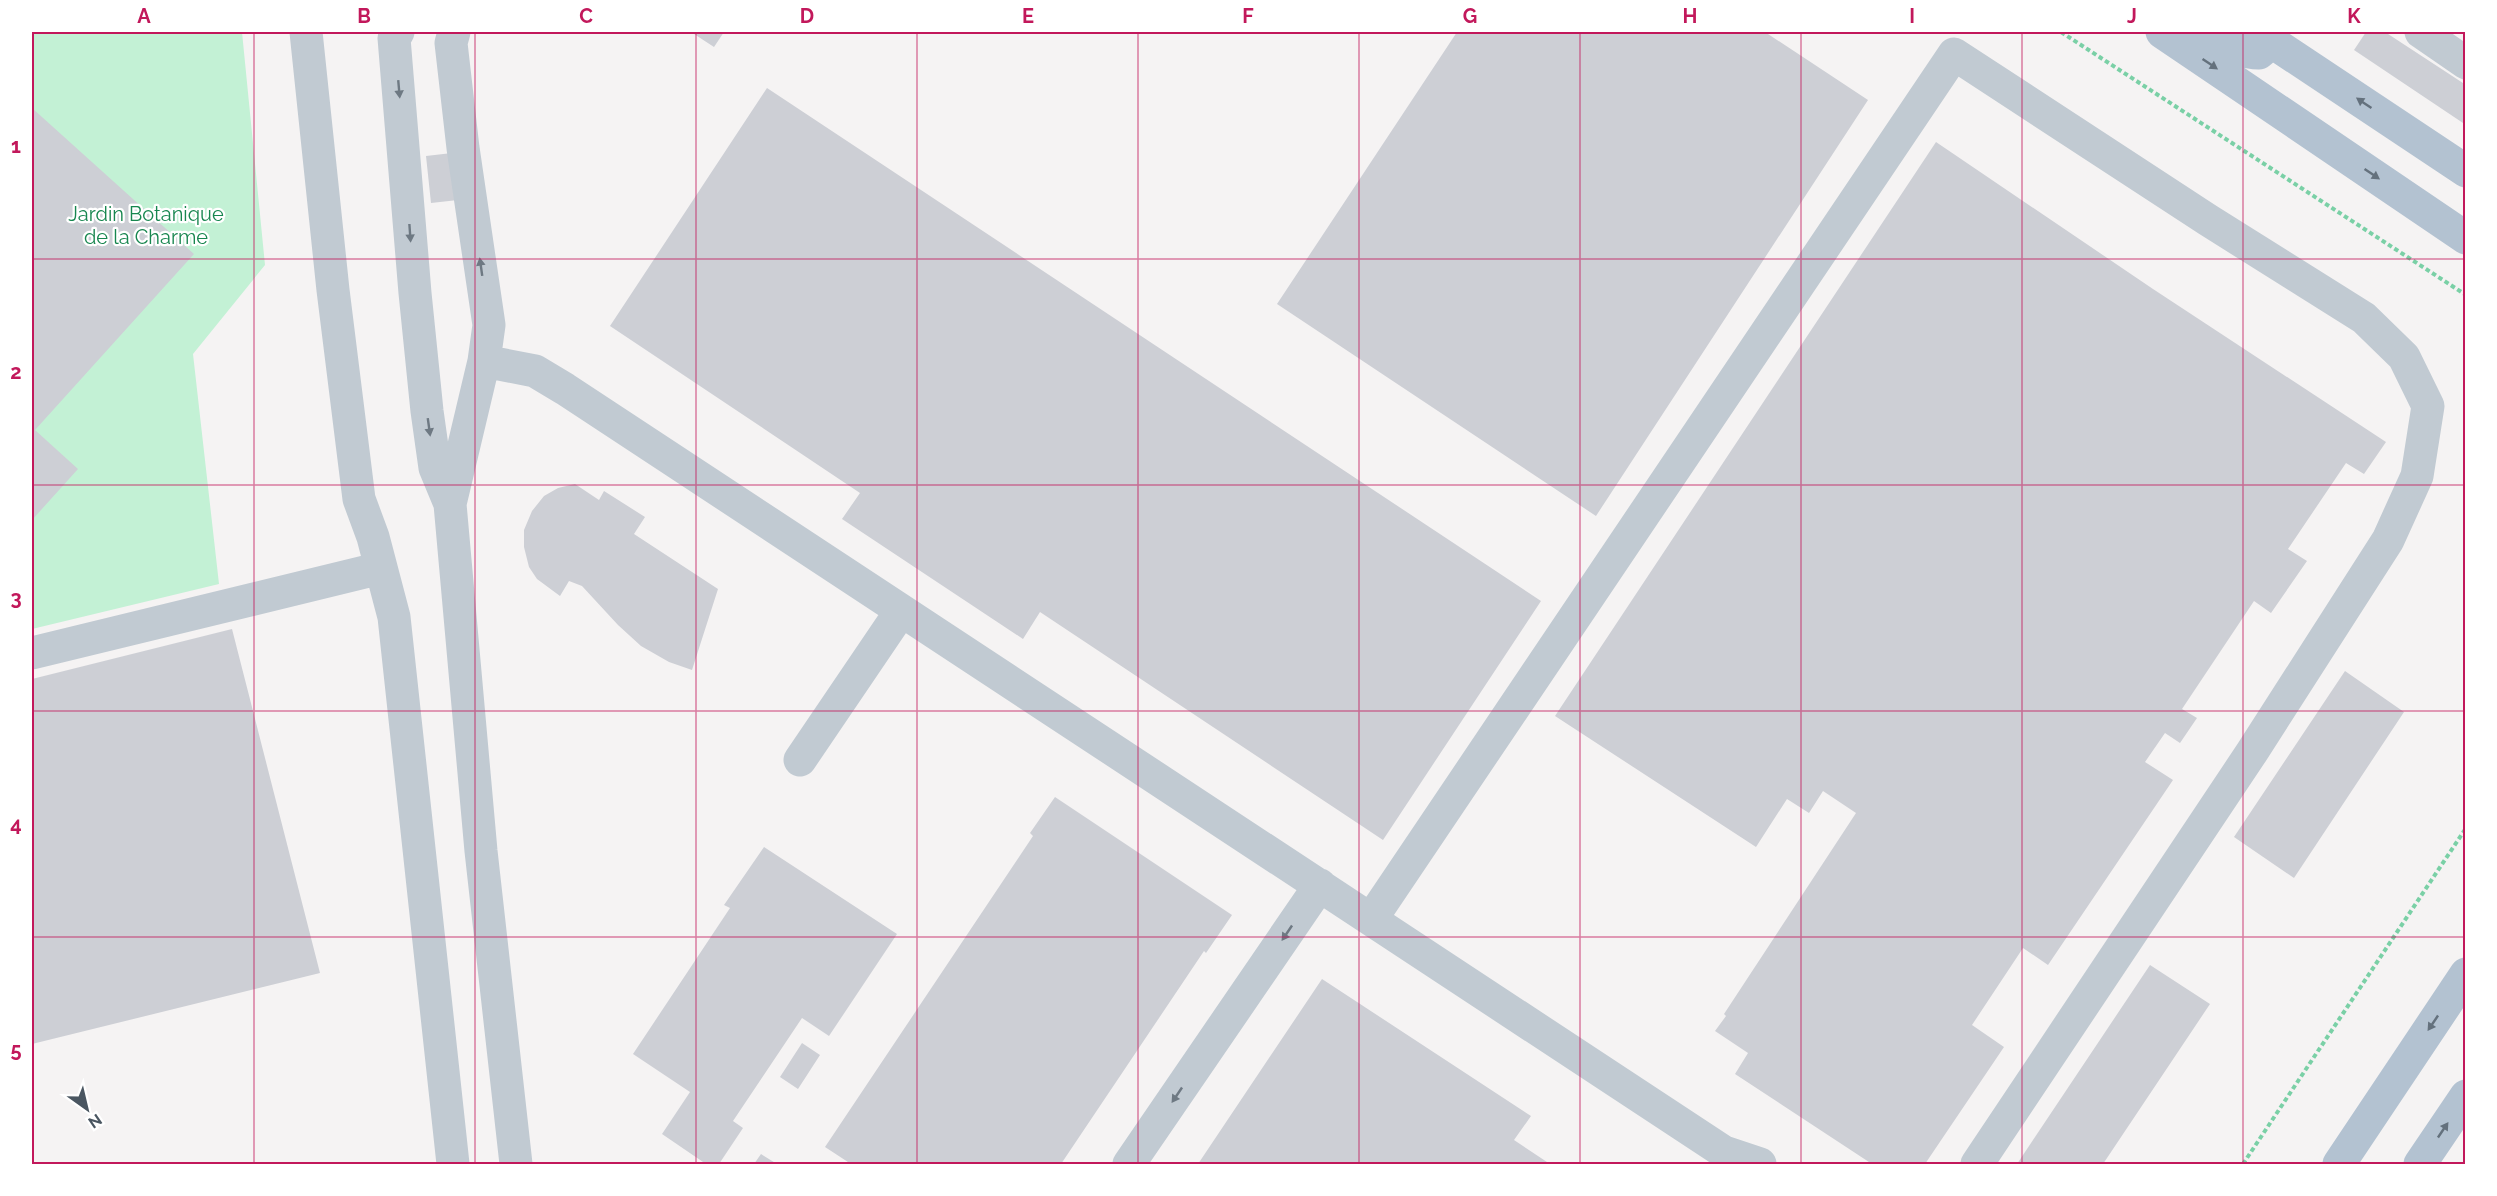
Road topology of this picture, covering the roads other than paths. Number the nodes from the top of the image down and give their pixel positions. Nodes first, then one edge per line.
1 (306, 32) edge
2 (398, 32) edge
3 (454, 32) edge
4 (2162, 32) edge
5 (2185, 32) edge
6 (2421, 32) edge
7 (2269, 35) edge
8 (2466, 63) edge
9 (2466, 171) edge
10 (2466, 238) edge
11 (484, 362) junction
12 (450, 504) junction
13 (381, 568) junction
14 (901, 611) junction
15 (32, 653) edge
16 (800, 760) dead end
17 (1320, 885) junction
18 (1372, 918) junction
19 (2466, 974) edge
20 (2466, 1096) edge
21 (1720, 1158) edge
22 (453, 1164) edge
23 (516, 1164) edge
24 (1130, 1164) edge
25 (1760, 1164) edge
26 (1977, 1164) edge
27 (2339, 1164) edge
28 (2420, 1164) edge

1 - 13 street
2 -> 12 street
11 -> 3 street
4 -> 10 main road
5 - 7 main road
6 - 8 street
9 -> 7 main road
11 - 12 street
11 - 14 street
12 - 23 street
13 - 15 street
13 - 22 street
14 - 16 street
14 - 17 street
17 - 18 street
17 -> 24 street
18 - 21 street
18 - 26 street
19 -> 27 main road
28 -> 20 main road
21 - 25 street

